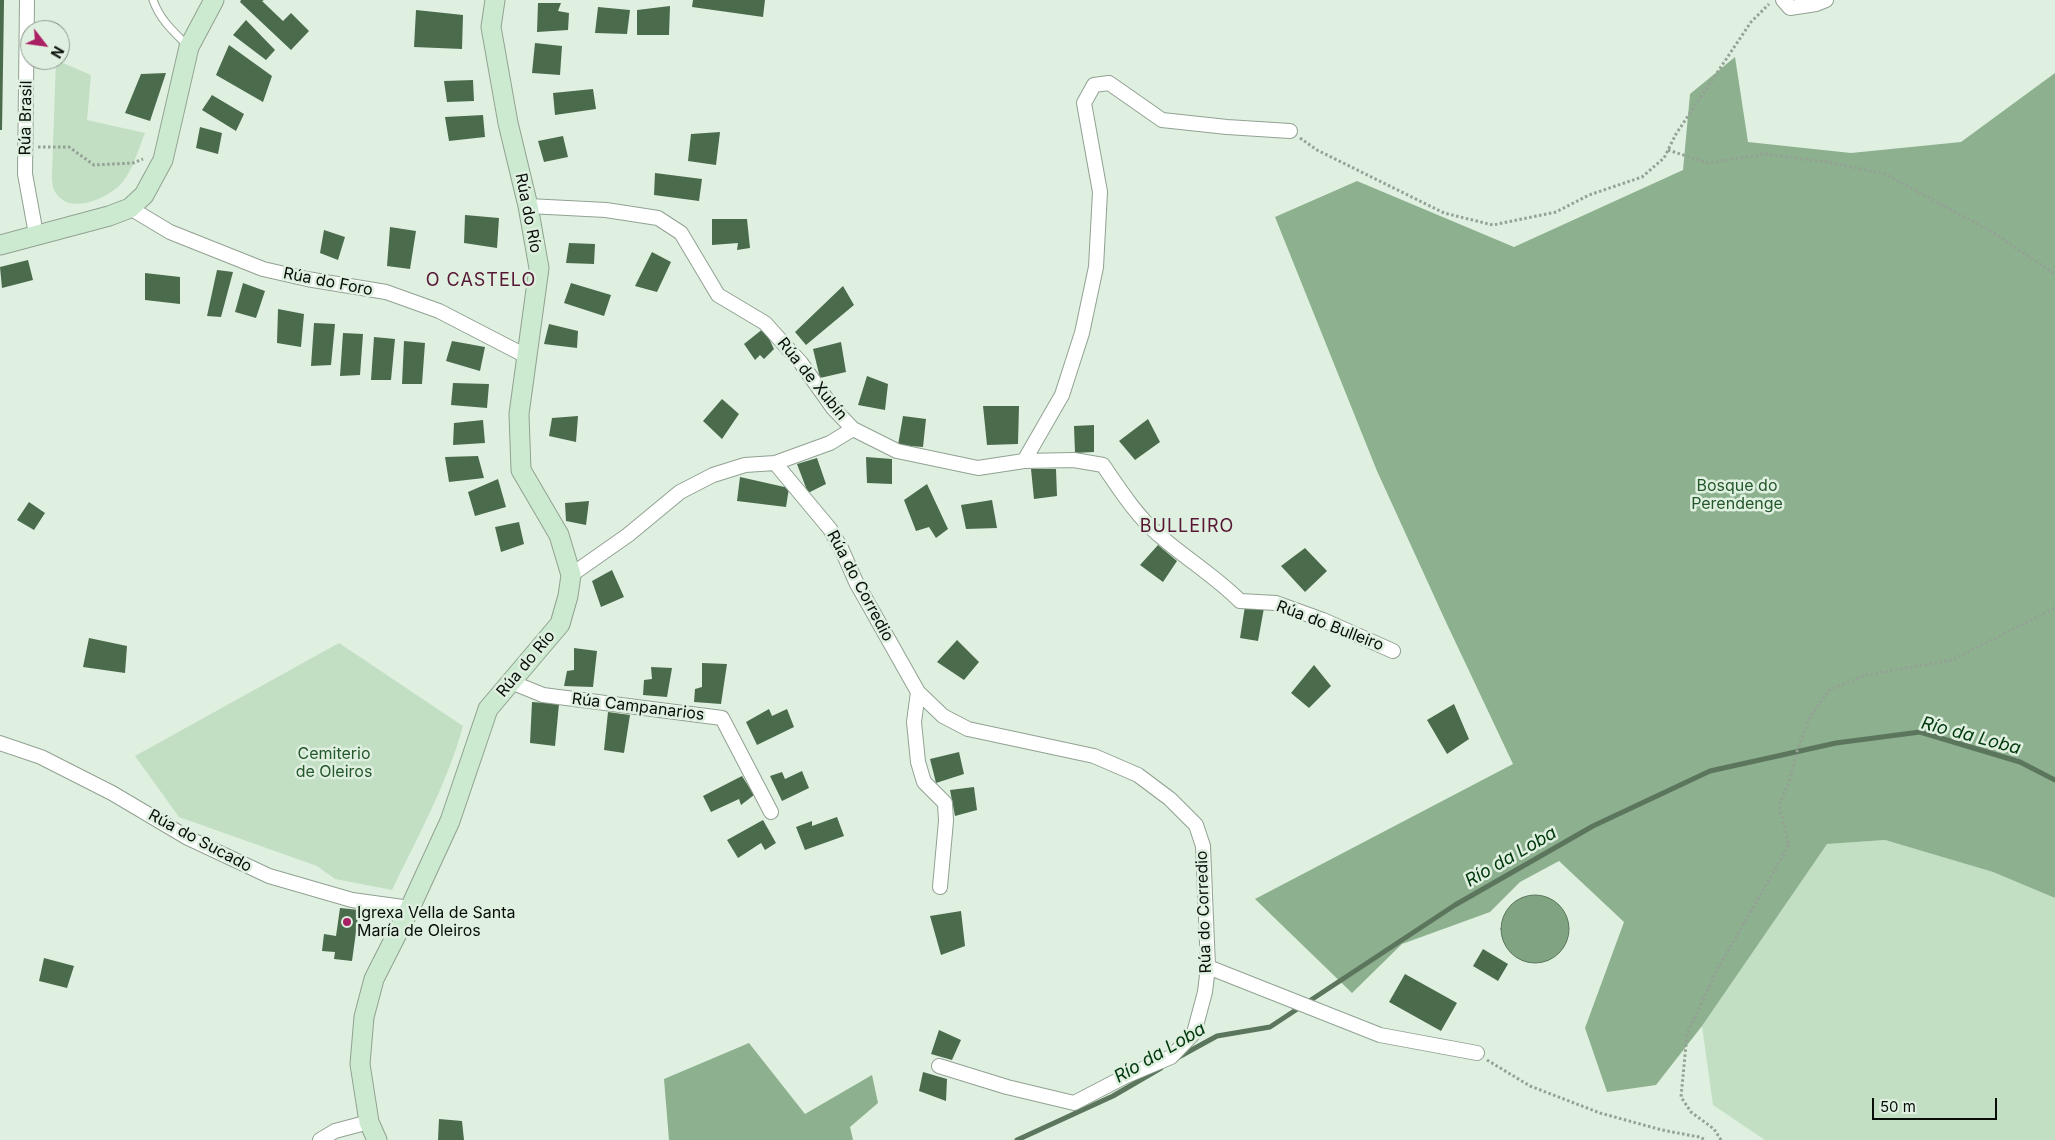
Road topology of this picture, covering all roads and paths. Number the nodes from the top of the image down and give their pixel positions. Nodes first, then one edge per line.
1 (28, 0) edge
2 (154, 0) edge
3 (214, 0) edge
4 (495, 0) edge
5 (1773, 0) edge
6 (1783, 0) edge
7 (1826, 0) edge
8 (189, 47) junction
9 (1290, 131) joint
10 (26, 147) junction
11 (1668, 150) junction
12 (164, 151) junction
13 (528, 206) junction
14 (130, 208) junction
15 (36, 234) junction
16 (0, 245) edge
17 (2055, 274) edge
18 (526, 356) junction
19 (853, 429) junction
20 (1024, 461) junction
21 (775, 463) junction
22 (571, 576) junction
23 (2055, 608) edge
24 (1393, 651) dead end
25 (511, 682) junction
26 (918, 692) junction
27 (0, 742) edge
28 (771, 812) dead end
29 (940, 887) dead end
30 (410, 908) junction
31 (1208, 967) junction
32 (1477, 1053) joint
33 (939, 1066) dead end
34 (369, 1122) junction
35 (320, 1140) edge
36 (377, 1140) edge
37 (1706, 1140) edge
38 (1721, 1140) edge

1 - 10 street, Rúa Brasil
2 - 8 lane
3 - 8 street
4 - 13 street, Rúa do Río
5 - 11 path
6 - 7 street
8 - 12 street
9 - 11 path
9 - 20 street
10 - 12 path
10 - 15 street, Rúa Brasil
11 - 17 path
12 - 14 street
13 - 18 street, Rúa do Río
13 - 19 street, Rúa de Xubín
14 - 15 street
14 - 18 street, Rúa do Foro
15 - 16 street
18 - 22 street, Rúa do Río
19 - 20 street, Rúa do Bulleiro
19 - 21 street, Rúa de Xubín
20 - 24 street, Rúa do Bulleiro
21 - 22 street, Rúa de Xubín
21 - 26 street, Rúa do Corredio
22 - 25 street, Rúa do Río
23 - 38 path
25 - 28 street, Rúa Campanarios
25 - 30 street, Rúa do Río
26 - 29 street
26 - 31 street, Rúa do Corredio
27 - 30 street, Rúa do Sucado
30 - 34 street, Rúa do Río
31 - 32 street
31 - 33 street, Rúa do Corredio
32 - 37 path
34 - 35 street
34 - 36 street, Rúa do Río

